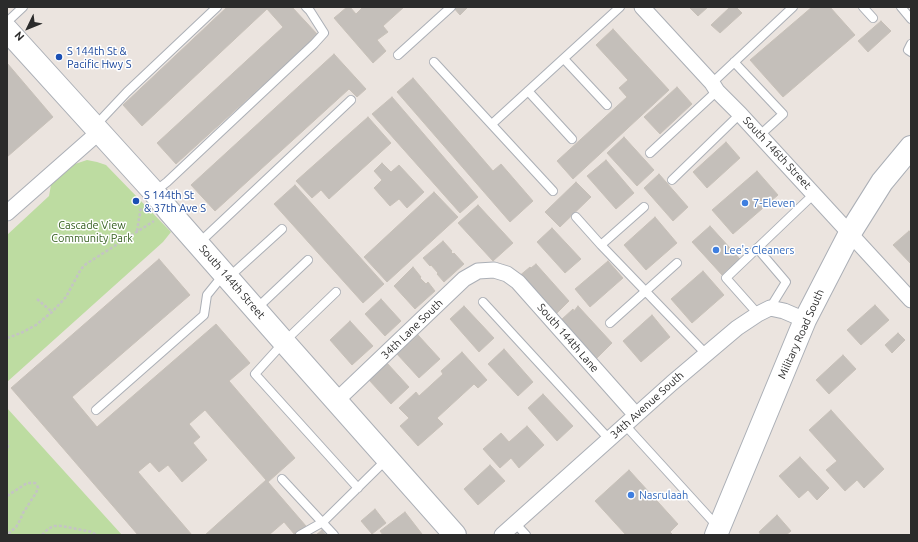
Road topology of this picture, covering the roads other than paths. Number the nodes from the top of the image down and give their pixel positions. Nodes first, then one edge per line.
1 (23, 7) edge
2 (217, 7) edge
3 (306, 7) edge
4 (451, 7) edge
5 (620, 7) edge
6 (642, 7) edge
7 (792, 7) edge
8 (862, 7) edge
9 (901, 7) edge
10 (873, 18) dead end
11 (911, 19) edge
12 (7, 22) edge
13 (7, 30) edge
14 (911, 44) edge
15 (911, 52) edge
16 (398, 54) dead end
17 (564, 59) junction
18 (434, 62) dead end
19 (734, 62) junction
20 (715, 87) junction
21 (528, 91) junction
22 (351, 100) dead end
23 (607, 105) dead end
24 (740, 114) junction
25 (492, 124) junction
26 (97, 129) junction
27 (760, 136) junction
28 (572, 139) dead end
29 (911, 147) edge
30 (650, 153) dead end
31 (672, 180) dead end
32 (553, 191) dead end
33 (814, 194) junction
34 (147, 200) junction
35 (644, 207) dead end
36 (7, 213) edge
37 (576, 217) dead end
38 (282, 229) dead end
39 (850, 233) junction
40 (198, 244) junction
41 (602, 245) junction
42 (757, 248) junction
43 (308, 260) dead end
44 (677, 263) dead end
45 (494, 270) joint
46 (226, 276) junction
47 (645, 291) junction
48 (336, 292) dead end
49 (911, 300) edge
50 (484, 302) dead end
51 (256, 310) junction
52 (764, 311) junction
53 (805, 320) junction
54 (610, 323) dead end
55 (284, 342) junction
56 (706, 354) junction
57 (336, 401) junction
58 (96, 410) dead end
59 (630, 420) junction
60 (609, 439) junction
61 (388, 459) junction
62 (282, 479) dead end
63 (358, 488) junction
64 (322, 522) junction
65 (515, 523) junction
66 (717, 531) edge
67 (300, 535) edge
68 (334, 535) edge
69 (455, 535) edge
70 (502, 535) edge
71 (526, 535) edge

1 - 12 lane
2 - 26 lane
3 - 34 lane
4 - 16 lane
5 - 17 lane
6 - 20 street, South 146th Street
7 - 19 lane
8 - 10 lane
9 - 11 lane
13 - 26 street, South 144th Street
14 - 15 lane
17 - 21 lane
17 - 23 lane
18 - 25 lane
19 - 20 lane
19 - 27 lane
20 - 24 street, South 146th Street
20 - 30 lane
21 - 25 lane
21 - 28 lane
22 - 40 lane
24 - 27 street, South 146th Street
24 - 31 lane
25 - 32 lane
26 - 34 street, South 144th Street
26 - 36 street
27 - 33 street, South 146th Street
29 - 39 street, Military Road South
33 - 39 street, South 146th Street
33 - 42 lane
34 - 40 street, South 144th Street
35 - 41 lane
37 - 41 lane
38 - 46 lane
39 - 49 street, South 146th Street
39 - 53 street, Military Road South
40 - 46 street, South 144th Street
41 - 47 lane
42 - 52 lane
42 - 52 lane
43 - 51 lane
44 - 47 lane
45 - 57 street, 34th Lane South
45 - 59 street, South 144th Lane
46 - 51 street, South 144th Street
46 - 58 lane
47 - 54 lane
47 - 56 lane
48 - 55 lane
50 - 60 lane
51 - 55 street, South 144th Street
52 - 53 street
52 - 56 street, 34th Avenue South
53 - 66 street, Military Road South
55 - 57 street, South 144th Street
55 - 63 lane
56 - 59 street, 34th Avenue South
57 - 61 street, South 144th Street
59 - 60 street, 34th Avenue South
59 - 66 lane
60 - 65 street, 34th Avenue South
61 - 63 lane
61 - 69 street, South 144th Street
62 - 64 lane
63 - 64 lane
64 - 67 lane
64 - 68 lane
65 - 70 street, 34th Avenue South
65 - 71 lane

